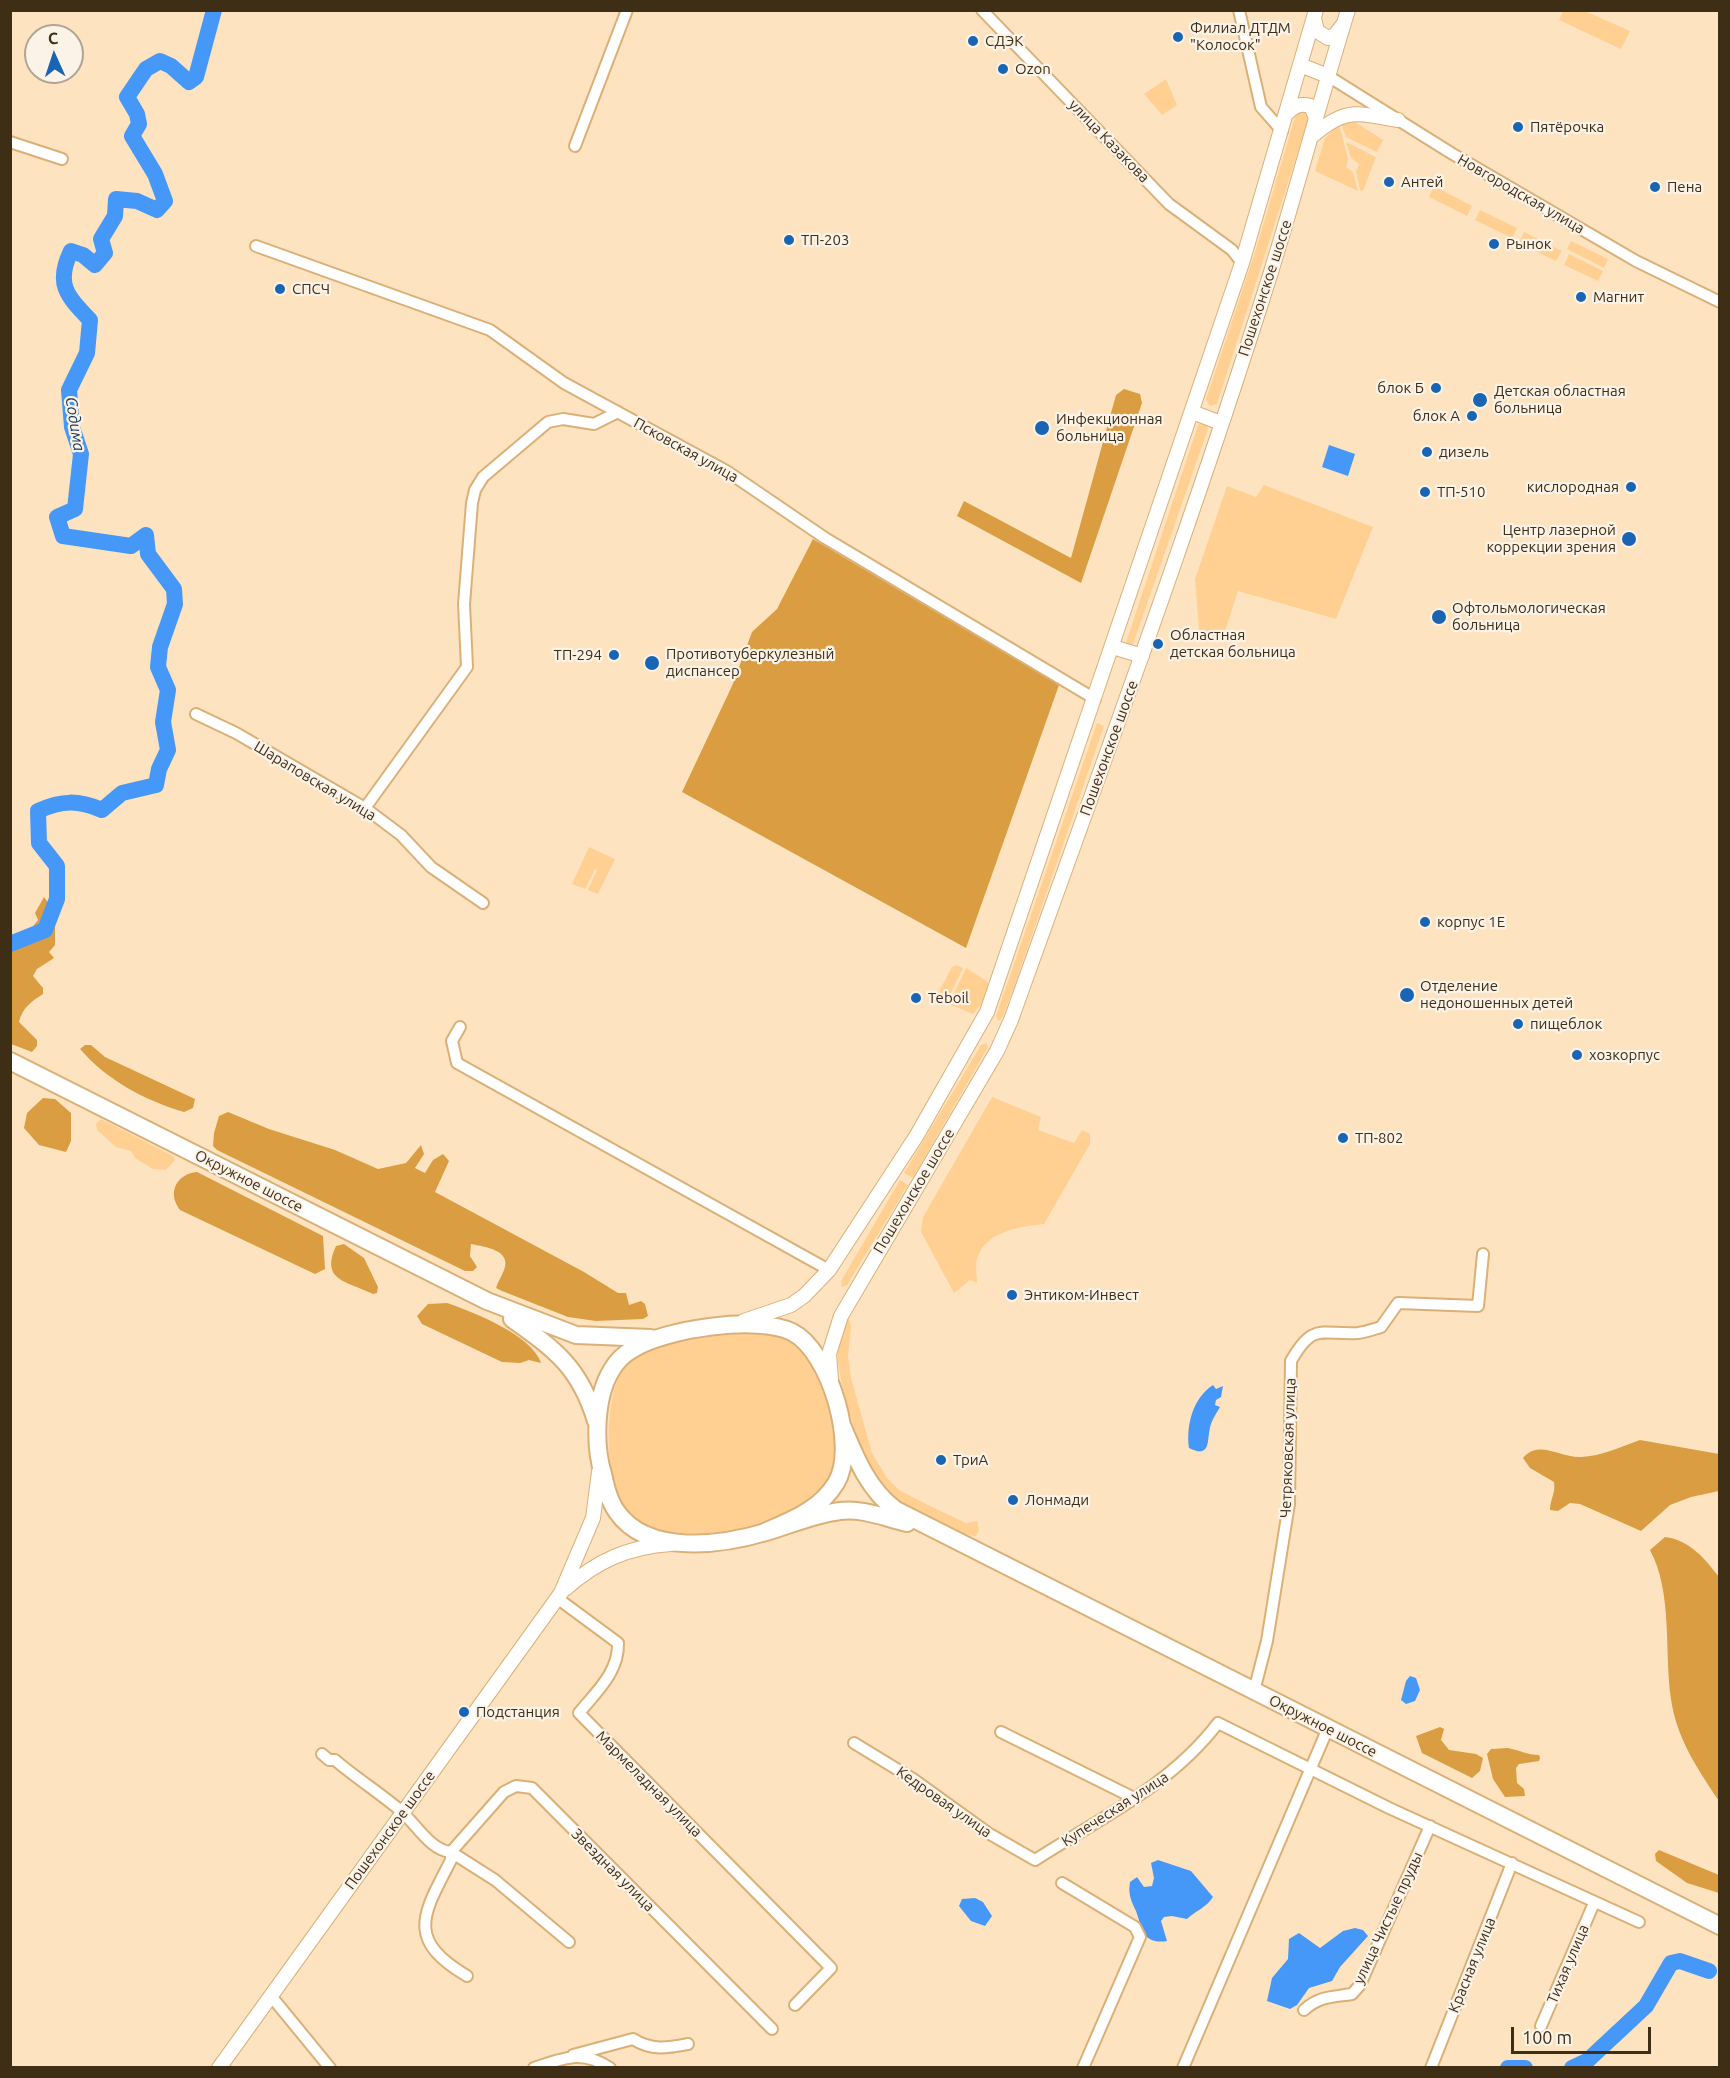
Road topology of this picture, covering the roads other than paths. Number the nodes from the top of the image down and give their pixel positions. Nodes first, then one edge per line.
1 (627, 10) edge
2 (982, 10) edge
3 (1239, 10) edge
4 (1315, 14) edge
5 (1346, 17) edge
6 (1300, 65) junction
7 (1328, 76) junction
8 (1287, 113) junction
9 (1316, 118) junction
10 (1398, 120) junction
11 (1282, 131) junction
12 (1311, 137) junction
13 (10, 142) edge
14 (575, 146) dead end
15 (62, 159) dead end
16 (256, 246) dead end
17 (1242, 263) junction
18 (1719, 302) edge
19 (618, 412) junction
20 (1192, 412) junction
21 (1221, 423) junction
22 (1113, 647) junction
23 (1142, 656) junction
24 (1095, 699) junction
25 (196, 714) dead end
26 (365, 808) junction
27 (483, 903) dead end
28 (460, 1027) dead end
29 (978, 1030) junction
30 (1002, 1040) junction
31 (10, 1061) edge
32 (1483, 1254) dead end
33 (829, 1270) junction
34 (487, 1301) junction
35 (726, 1326) junction
36 (660, 1338) junction
37 (833, 1390) junction
38 (842, 1425) junction
39 (599, 1429) junction
40 (600, 1464) junction
41 (926, 1528) junction
42 (762, 1533) junction
43 (681, 1543) junction
44 (559, 1596) junction
45 (1254, 1691) junction
46 (1328, 1728) junction
47 (1001, 1732) dead end
48 (854, 1743) dead end
49 (322, 1754) dead end
50 (1311, 1770) junction
51 (1136, 1799) junction
52 (403, 1813) junction
53 (1430, 1826) junction
54 (451, 1852) junction
55 (1035, 1860) joint
56 (1512, 1863) junction
57 (1062, 1883) dead end
58 (1594, 1903) junction
59 (1639, 1922) dead end
60 (1719, 1926) edge
61 (569, 1942) dead end
62 (467, 1976) dead end
63 (271, 1996) junction
64 (795, 2005) dead end
65 (1304, 2010) dead end
66 (1541, 2026) dead end
67 (772, 2029) dead end
68 (688, 2044) dead end
69 (573, 2055) junction
70 (327, 2066) edge
71 (219, 2067) edge
72 (534, 2067) edge
73 (610, 2067) edge
74 (1083, 2067) edge
75 (1183, 2067) edge
76 (1431, 2067) edge

1 - 14 street
2 - 17 street, улица Казакова
3 - 11 street
4 - 5 main road
4 - 6 main road, Пошехонское шоссе
5 - 7 main road, Пошехонское шоссе
6 - 7 main road
6 - 8 main road, Пошехонское шоссе
7 - 9 main road, Пошехонское шоссе
7 - 10 street, Новгородская улица
8 - 9 main road
8 - 11 main road, Пошехонское шоссе
9 - 12 main road, Пошехонское шоссе
10 - 12 main road
10 - 18 street, Новгородская улица
11 - 17 main road, Пошехонское шоссе
12 - 21 main road, Пошехонское шоссе
13 - 15 street
16 - 19 street, Псковская улица
17 - 20 main road, Пошехонское шоссе
19 - 24 street, Псковская улица
19 - 26 street
20 - 21 main road
20 - 22 main road, Пошехонское шоссе
21 - 23 main road, Пошехонское шоссе
22 - 23 main road
22 - 24 main road, Пошехонское шоссе
23 - 30 main road, Пошехонское шоссе
24 - 29 main road, Пошехонское шоссе
25 - 26 street, Шараповская улица
26 - 27 street, Шараповская улица
28 - 33 street
29 - 30 main road
29 - 33 main road, Пошехонское шоссе
30 - 37 main road, Пошехонское шоссе
31 - 34 main road, Окружное шоссе
32 - 45 street, Четряковская улица
33 - 35 main road, Пошехонское шоссе
34 - 36 main road, Окружное шоссе
34 - 39 main road, Окружное шоссе
35 - 36 main road, Окружное шоссе
35 - 37 main road, Окружное шоссе
36 - 39 main road, Окружное шоссе
37 - 38 main road, Окружное шоссе
38 - 41 main road, Окружное шоссе
38 - 42 main road, Окружное шоссе
39 - 40 main road, Окружное шоссе
40 - 43 main road, Окружное шоссе
40 - 44 main road
41 - 42 main road, Окружное шоссе
41 - 45 main road, Окружное шоссе
42 - 43 main road, Окружное шоссе
43 - 44 main road
44 - 52 main road, Пошехонское шоссе
44 - 64 street, Мармеладная улица
45 - 46 main road, Окружное шоссе
46 - 50 street
46 - 60 main road, Окружное шоссе
47 - 51 street
48 - 55 street, Кедровая улица
49 - 52 street
50 - 51 street, Купеческая улица
50 - 53 street
50 - 75 street
51 - 55 street, Купеческая улица
52 - 54 street
52 - 63 main road, Пошехонское шоссе
53 - 56 street
53 - 65 street, улица Чистые пруды
54 - 61 street
54 - 62 street
54 - 67 street, Звездная улица
56 - 58 street
56 - 76 street, Красная улица
57 - 74 street
58 - 59 street
58 - 66 street, Тихая улица
63 - 70 street
63 - 71 main road, Пошехонское шоссе
68 - 69 street
69 - 72 street
69 - 73 street

